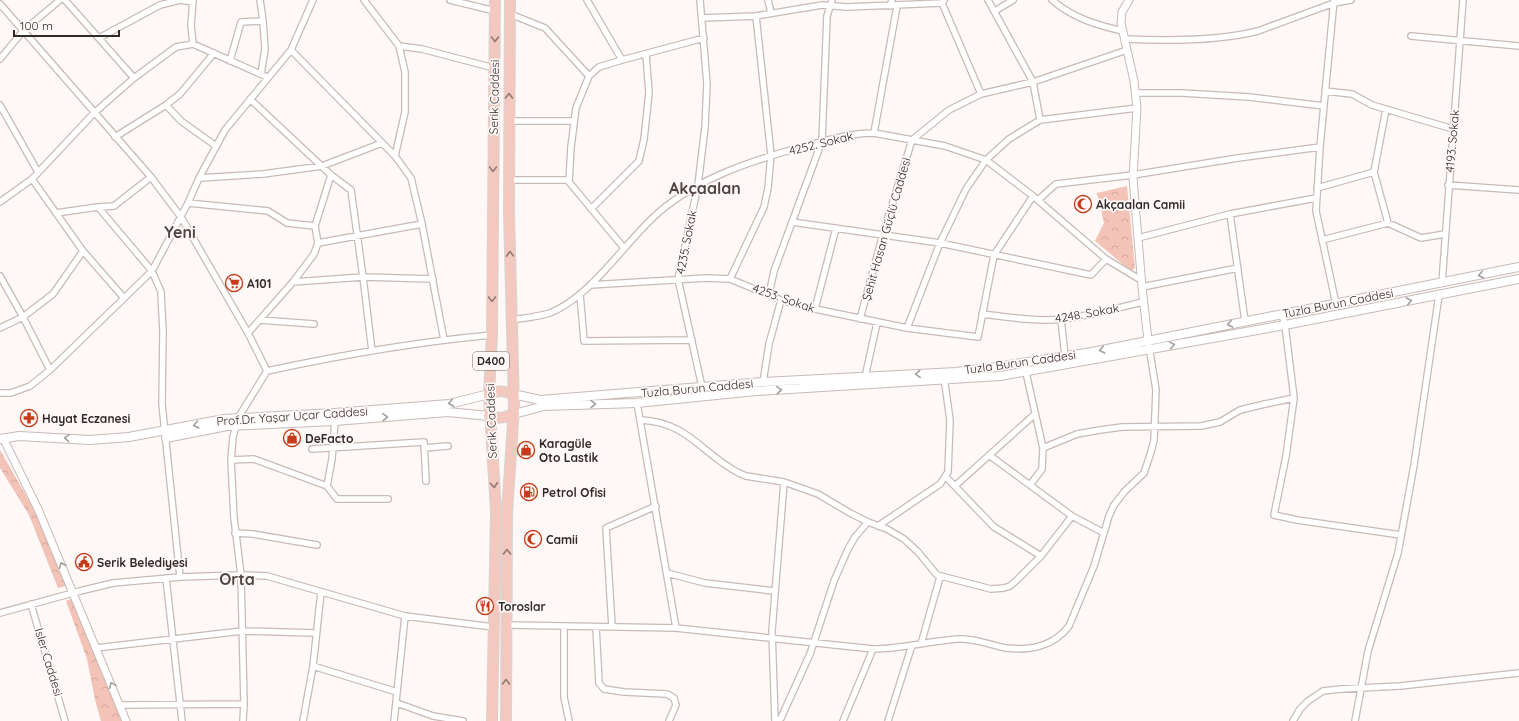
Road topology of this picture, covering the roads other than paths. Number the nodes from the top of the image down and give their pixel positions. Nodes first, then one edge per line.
1 (60, 0) edge
2 (65, 0) edge
3 (260, 0) edge
4 (313, 0) edge
5 (364, 0) edge
6 (450, 0) edge
7 (495, 0) edge
8 (510, 0) edge
9 (587, 0) edge
10 (700, 0) edge
11 (768, 0) edge
12 (988, 0) edge
13 (1013, 0) edge
14 (1052, 0) edge
15 (1129, 0) edge
16 (1351, 0) edge
17 (1463, 0) edge
18 (193, 1) edge
19 (943, 2) edge
20 (1334, 2) edge
21 (831, 3) edge
22 (891, 3) edge
23 (0, 4) edge
24 (897, 6) junction
25 (495, 11) junction
26 (995, 11) junction
27 (771, 13) junction
28 (510, 14) junction
29 (756, 16) junction
30 (702, 18) junction
31 (263, 21) junction
32 (1122, 27) junction
33 (23, 31) junction
34 (1411, 36) dead end
35 (99, 38) junction
36 (704, 38) junction
37 (1125, 39) junction
38 (1460, 41) junction
39 (192, 44) junction
40 (398, 46) junction
41 (1519, 46) edge
42 (291, 50) junction
43 (1128, 50) junction
44 (214, 53) junction
45 (646, 54) junction
46 (0, 59) edge
47 (230, 60) junction
48 (622, 60) junction
49 (494, 68) junction
50 (261, 74) junction
51 (589, 76) junction
52 (267, 77) junction
53 (134, 78) junction
54 (1033, 82) junction
55 (1325, 92) junction
56 (1136, 93) junction
57 (981, 94) junction
58 (250, 99) junction
59 (0, 105) edge
60 (166, 105) junction
61 (1324, 106) junction
62 (1137, 108) junction
63 (1386, 109) junction
64 (94, 114) junction
65 (1040, 120) junction
66 (509, 121) junction
67 (574, 121) junction
68 (1453, 129) junction
69 (874, 133) junction
70 (115, 137) junction
71 (912, 140) junction
72 (822, 141) junction
73 (382, 143) junction
74 (216, 146) junction
75 (1320, 148) junction
76 (771, 155) junction
77 (395, 156) junction
78 (986, 160) junction
79 (322, 166) junction
80 (38, 172) junction
81 (1374, 172) junction
82 (331, 175) junction
83 (1133, 175) junction
84 (151, 178) junction
85 (199, 178) junction
86 (32, 179) junction
87 (509, 180) junction
88 (569, 180) junction
89 (698, 185) junction
90 (1448, 185) junction
91 (1317, 188) junction
92 (1519, 190) edge
93 (1035, 198) junction
94 (1316, 198) junction
95 (0, 202) edge
96 (188, 203) junction
97 (98, 207) junction
98 (591, 209) junction
99 (56, 213) junction
100 (1230, 214) junction
101 (181, 216) junction
102 (792, 222) junction
103 (1388, 223) junction
104 (422, 224) junction
105 (315, 226) junction
106 (836, 228) junction
107 (883, 234) junction
108 (1445, 234) junction
109 (358, 237) junction
110 (1138, 238) junction
111 (1322, 240) junction
112 (318, 243) junction
113 (940, 243) junction
114 (624, 248) junction
115 (83, 251) junction
116 (994, 255) junction
117 (1106, 259) junction
118 (1519, 267) edge
119 (1238, 268) junction
120 (152, 271) junction
121 (0, 276) edge
122 (363, 277) junction
123 (433, 279) junction
124 (678, 279) junction
125 (730, 279) junction
126 (1519, 279) edge
127 (293, 282) junction
128 (1442, 283) junction
129 (590, 284) junction
130 (1141, 284) junction
131 (580, 294) junction
132 (769, 294) junction
133 (1439, 295) junction
134 (124, 298) junction
135 (781, 300) junction
136 (1143, 302) junction
137 (1336, 304) junction
138 (815, 309) junction
139 (982, 314) junction
140 (1282, 315) junction
141 (23, 318) junction
142 (860, 319) junction
143 (1061, 319) junction
144 (260, 320) junction
145 (511, 320) junction
146 (1245, 321) junction
147 (877, 322) junction
148 (314, 324) dead end
149 (1285, 325) junction
150 (0, 328) edge
151 (907, 328) junction
152 (248, 333) junction
153 (492, 335) junction
154 (444, 340) junction
155 (692, 340) junction
156 (1149, 345) junction
157 (372, 351) junction
158 (1065, 356) junction
159 (1024, 362) junction
160 (50, 370) junction
161 (267, 371) junction
162 (1026, 372) junction
163 (944, 376) junction
164 (865, 377) junction
165 (763, 382) junction
166 (702, 387) junction
167 (0, 393) edge
168 (489, 394) junction
169 (513, 394) junction
170 (1294, 398) junction
171 (637, 403) junction
172 (514, 414) junction
173 (1035, 414) junction
174 (489, 416) junction
175 (335, 420) junction
176 (641, 420) junction
177 (237, 422) junction
178 (1154, 427) junction
179 (165, 434) junction
180 (1, 439) edge
181 (448, 446) dead end
182 (333, 448) junction
183 (424, 448) junction
184 (1044, 448) junction
185 (312, 449) dead end
186 (989, 455) junction
187 (231, 460) junction
188 (946, 477) junction
189 (426, 481) dead end
190 (784, 482) junction
191 (1030, 485) junction
192 (327, 486) junction
193 (955, 486) junction
194 (388, 499) dead end
195 (656, 506) junction
196 (1072, 516) junction
197 (868, 522) junction
198 (878, 526) junction
199 (1104, 532) junction
200 (235, 533) junction
201 (1401, 535) junction
202 (317, 545) dead end
203 (1041, 556) junction
204 (667, 573) junction
205 (240, 575) junction
206 (180, 577) junction
207 (940, 577) junction
208 (166, 578) junction
209 (774, 591) junction
210 (74, 592) junction
211 (321, 592) junction
212 (31, 604) junction
213 (0, 613) edge
214 (405, 616) junction
215 (507, 625) junction
216 (564, 626) junction
217 (493, 627) junction
218 (596, 627) junction
219 (612, 627) junction
220 (676, 628) junction
221 (242, 631) junction
222 (316, 633) junction
223 (773, 638) junction
224 (173, 639) junction
225 (813, 642) junction
226 (921, 644) junction
227 (912, 646) junction
228 (96, 648) junction
229 (873, 649) junction
230 (313, 666) junction
231 (1519, 673) edge
232 (1362, 688) junction
233 (397, 692) junction
234 (396, 703) junction
235 (181, 704) junction
236 (244, 704) junction
237 (120, 705) junction
238 (433, 719) edge
239 (65, 721) edge
240 (126, 721) edge
241 (182, 721) edge
242 (243, 721) edge
243 (302, 721) edge
244 (394, 721) edge
245 (463, 721) edge
246 (492, 721) edge
247 (506, 721) edge
248 (569, 721) edge
249 (669, 721) edge
250 (774, 721) edge
251 (778, 721) edge
252 (843, 721) edge
253 (888, 721) edge
254 (1293, 721) edge
255 (1355, 721) edge

1 - 33 street
2 - 35 street
3 - 31 street
4 - 42 street
5 - 40 street
6 - 25 street
7 - 25 highway, Serik Caddesi / D400
8 - 28 highway, Serik Caddesi / D400
9 - 48 street
10 - 30 street, 4235. Sokak
11 - 27 street
12 - 26 street
13 - 26 street
14 - 32 street
15 - 32 street
16 - 20 street
17 - 38 street, 4193. Sokak
18 - 35 street
18 - 39 street
19 - 24 street
19 - 57 street
20 - 37 street
20 - 55 street
21 - 22 street
21 - 27 street
21 - 72 street
22 - 24 street
23 - 33 street
24 - 69 street
25 -> 49 highway, Serik Caddesi / D400
26 - 54 street
27 - 29 street
28 - 51 street
66 -> 28 highway, Serik Caddesi / D400
29 - 30 street
29 - 76 street
30 - 36 street, 4235. Sokak
31 - 47 street
31 - 50 street
32 - 37 street
33 - 46 street
33 - 64 street
34 - 38 street
35 - 53 street
36 - 45 street
36 - 89 street, 4235. Sokak
37 - 43 street
38 - 41 street
38 - 68 street, 4193. Sokak
39 - 44 street
39 - 53 street
40 - 49 street
40 - 77 street
42 - 52 street
42 - 73 street
43 - 54 street
43 - 56 street
44 - 47 street
44 - 60 street
45 - 48 street
45 - 98 street
47 - 50 street
48 - 51 street
49 -> 153 highway, Serik Caddesi / D400
50 - 52 street
51 - 67 street
52 - 58 street
53 - 64 street
54 - 57 street
54 - 65 street
55 - 61 street
55 - 63 street
56 - 61 street
56 - 62 street
57 - 71 street
58 - 74 street
58 - 79 street
59 - 80 street
60 - 70 street
60 - 74 street
61 - 75 street
62 - 65 street
62 - 83 street
63 - 68 street
63 - 81 street
64 - 70 street
64 - 80 street
65 - 78 street
66 - 67 street
66 - 87 highway, Serik Caddesi / D400
67 - 88 street
68 - 90 street, 4193. Sokak
69 - 71 street, 4252. Sokak
69 - 72 street, 4252. Sokak
70 - 84 street
71 - 78 street, 4252. Sokak
71 - 107 street, Şehit Hasan Güçlü Caddesi
72 - 76 street, 4252. Sokak
72 - 102 street
73 - 77 street
73 - 79 street
74 - 85 street
75 - 83 street
75 - 91 street
76 - 89 street, 4252. Sokak
76 - 125 street
77 - 104 street
78 - 93 street, 4252. Sokak
78 - 113 street
79 - 82 street
79 - 85 street
80 - 86 street
81 - 91 street
81 - 103 street
82 - 105 street
82 - 109 street
83 - 93 street
83 - 110 street
84 - 97 street
84 - 101 street
85 - 96 street
86 - 95 street
86 - 99 street
87 - 88 street
145 -> 87 highway, Serik Caddesi / D400
88 - 98 street
89 - 114 street, 4252. Sokak
89 - 124 street, 4235. Sokak
90 - 92 street
90 - 108 street, 4193. Sokak
91 - 94 street
93 - 116 street
93 - 117 street, 4252. Sokak
94 - 100 street
94 - 111 street
96 - 101 street
96 - 105 street
97 - 99 street
97 - 120 street
98 - 114 street
99 - 115 street
100 - 110 street
100 - 119 street
101 - 120 street
101 - 152 street
102 - 106 street
102 - 132 street
103 - 108 street
103 - 111 street
104 - 109 street
104 - 123 street
105 - 112 street
106 - 107 street
106 - 138 street
107 - 113 street
107 - 142 street, Şehit Hasan Güçlü Caddesi
108 - 128 street, 4193. Sokak
109 - 112 street
109 - 122 street
110 - 130 street
111 - 137 street
112 - 127 street
113 - 116 street
113 - 151 street
114 - 129 street, 4252. Sokak
115 - 134 street
115 - 141 street
116 - 117 street
116 - 139 street
117 - 130 street, 4252. Sokak
118 -> 128 main road, Tuzla Burun Caddesi
119 - 130 street
119 - 146 street
120 - 134 street
120 - 179 street
121 - 141 street
122 - 123 street
122 - 127 street
122 - 157 street
123 - 154 street
124 - 125 street, 4253. Sokak
124 - 129 street, 4253. Sokak
124 - 155 street, 4235. Sokak
125 - 132 street, 4253. Sokak
126 - 133 main road, Tuzla Burun Caddesi
127 - 144 street
128 - 137 main road, Tuzla Burun Caddesi
129 - 131 street, 4252. Sokak
130 - 136 street
131 - 145 street, 4252. Sokak
131 - 155 street
132 - 135 street, 4253. Sokak
149 -> 133 main road, Tuzla Burun Caddesi
133 - 201 street
134 - 160 street
135 - 138 street, 4253. Sokak
135 - 165 street
136 - 143 street, 4248. Sokak
136 - 156 street
137 - 140 main road, Tuzla Burun Caddesi
138 - 142 street, 4253. Sokak
139 - 143 street, 4248. Sokak
139 - 151 street, 4253. Sokak
140 - 146 main road, Tuzla Burun Caddesi
140 - 149 street
141 - 150 street
141 - 160 street
142 - 147 street, 4253. Sokak
143 - 158 street
144 - 148 street
144 - 152 street
145 - 169 highway, Serik Caddesi / D400
146 -> 156 main road, Tuzla Burun Caddesi
147 - 151 street, 4253. Sokak
147 - 164 street
156 -> 149 main road, Tuzla Burun Caddesi
149 - 170 street
152 - 161 street
153 - 154 street
153 - 168 highway, Serik Caddesi / D400
154 - 157 street
155 - 166 street, 4235. Sokak
156 -> 158 main road, Tuzla Burun Caddesi
156 - 162 main road, Tuzla Burun Caddesi
156 - 178 street
157 - 161 street
158 - 159 main road, Tuzla Burun Caddesi
159 - 162 street
159 - 163 main road, Tuzla Burun Caddesi
160 - 167 street
161 - 177 street
162 - 163 main road, Tuzla Burun Caddesi
162 - 173 street
163 -> 164 main road, Tuzla Burun Caddesi
171 -> 163 main road, Tuzla Burun Caddesi
163 - 188 street
164 - 165 main road, Tuzla Burun Caddesi
165 - 166 main road, Tuzla Burun Caddesi
166 - 169 main road, Tuzla Burun Caddesi
168 - 169 highway
168 - 174 highway, Serik Caddesi / D400
168 -> 177 main road, Prof.Dr. Yaşar Uçar Caddesi
169 - 172 highway, Serik Caddesi / D400
170 - 178 street
170 - 201 street
172 -> 171 main road, Tuzla Burun Caddesi
171 - 176 street
172 - 174 highway
215 -> 172 highway, Serik Caddesi / D400
173 - 184 street
173 - 186 street
175 -> 174 main road
174 -> 217 highway, Serik Caddesi / D400
175 - 177 main road
175 - 182 street
176 - 190 street
176 - 195 street
177 - 179 main road, Prof.Dr. Yaşar Uçar Caddesi
177 - 187 street
178 - 184 street
178 - 199 street
179 -> 180 main road, Prof.Dr. Yaşar Uçar Caddesi
179 - 206 street
210 -> 180 street
181 - 183 street
182 - 183 street
182 - 185 street
182 - 192 street
183 - 189 street
184 - 191 street
186 - 191 street
186 - 193 street
187 - 192 street
187 - 200 street
188 - 193 street
188 - 198 street
190 - 197 street
190 - 209 street
191 - 196 street
192 - 194 street
193 - 203 street
195 - 204 street
195 - 219 street
196 - 199 street
196 - 203 street
197 - 198 street
197 - 225 street
198 - 207 street
199 - 226 street
200 - 202 street
200 - 205 street
201 - 232 street
203 - 207 street
204 - 209 street
204 - 220 street
205 - 206 street
205 - 211 street
205 - 221 street
206 - 208 street
207 - 226 street
208 - 210 street
208 - 224 street
209 - 223 street
210 - 212 street
210 - 228 street
211 - 214 street
211 - 222 street
212 - 213 street
212 - 239 street, Isler Caddesi
214 - 217 street
214 - 233 street
215 - 216 street
247 -> 215 highway, Serik Caddesi / D400
216 - 218 street
216 - 248 street
217 - 246 highway, Serik Caddesi / D400
218 - 219 street
218 - 249 street
219 - 220 street
220 - 223 street
221 - 222 street
221 - 224 street
221 - 236 street
222 - 230 street
223 - 225 street
223 - 250 street
224 - 228 street
224 - 235 street
225 - 229 street
225 - 251 street
226 - 227 street
227 - 229 street
227 - 253 street
237 -> 228 street
229 - 252 street
230 - 233 street
230 - 243 street
231 - 232 street
232 - 254 street
232 - 255 street
233 - 234 street
234 - 238 street
234 - 244 street
235 - 236 street
235 - 237 street
235 - 241 street
236 - 242 street
237 - 240 street
238 - 245 street

